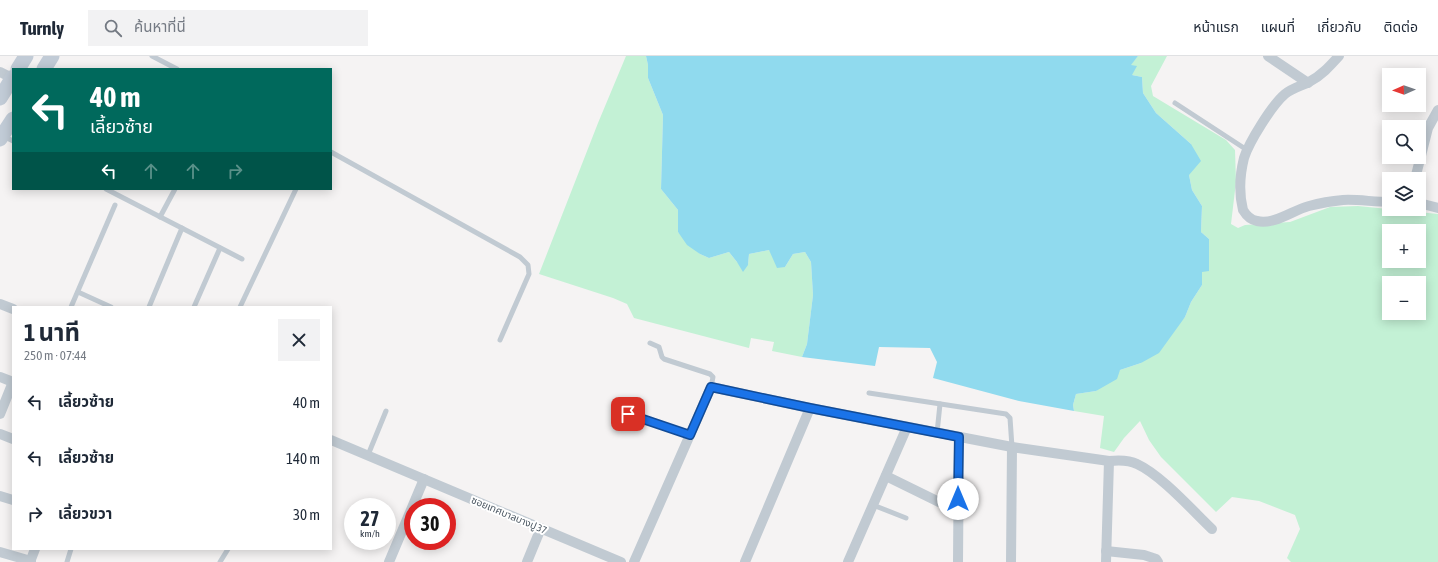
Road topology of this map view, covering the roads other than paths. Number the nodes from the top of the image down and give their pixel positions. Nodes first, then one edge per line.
1 (26, 56) edge
2 (52, 56) edge
3 (152, 56) edge
4 (1268, 56) edge
5 (1339, 56) edge
6 (19, 68) edge
7 (45, 68) edge
8 (175, 68) edge
9 (0, 72) edge
10 (12, 78) edge
11 (12, 80) edge
12 (1308, 83) junction
13 (0, 98) edge
14 (1175, 103) dead end
15 (1438, 110) edge
16 (12, 122) edge
17 (5, 139) edge
18 (1248, 150) junction
19 (332, 153) edge
20 (1417, 172) edge
21 (108, 190) edge
22 (174, 190) edge
23 (296, 190) edge
24 (1382, 202) edge
25 (115, 205) dead end
26 (1426, 205) edge
27 (1438, 208) edge
28 (160, 217) junction
29 (182, 228) junction
30 (220, 248) junction
31 (242, 259) dead end
32 (78, 292) junction
33 (0, 304) edge
34 (71, 306) edge
35 (110, 306) edge
36 (149, 306) edge
37 (194, 306) edge
38 (240, 306) edge
39 (12, 309) edge
40 (500, 340) dead end
41 (650, 343) dead end
42 (0, 377) edge
43 (12, 382) edge
44 (12, 384) edge
45 (711, 387) junction
46 (869, 393) dead end
47 (940, 404) junction
48 (810, 408) junction
49 (386, 411) dead end
50 (0, 414) edge
51 (628, 414) dead end
52 (907, 427) junction
53 (938, 433) junction
54 (0, 434) edge
55 (690, 435) junction
56 (959, 437) junction
57 (12, 439) edge
58 (332, 440) edge
59 (1012, 448) junction
60 (368, 455) junction
61 (1110, 461) junction
62 (886, 476) junction
63 (424, 479) junction
64 (0, 496) edge
65 (12, 500) edge
66 (940, 502) dead end
67 (873, 505) junction
68 (906, 518) dead end
69 (541, 528) junction
70 (1212, 530) dead end
71 (35, 550) edge
72 (71, 550) edge
73 (227, 550) edge
74 (1106, 551) junction
75 (0, 552) edge
76 (31, 562) edge
77 (67, 562) edge
78 (220, 562) edge
79 (389, 562) edge
80 (527, 562) edge
81 (621, 562) edge
82 (634, 562) edge
83 (745, 562) edge
84 (848, 562) edge
85 (958, 562) edge
86 (1011, 562) edge
87 (1106, 562) edge
88 (1158, 562) edge

1 - 6 main road
2 - 7 main road
3 - 8 lane
4 - 12 street
5 - 12 street
9 - 10 street
11 - 13 main road
12 - 18 street
14 - 18 lane
15 - 20 street
16 - 17 main road
18 - 24 street
19 - 40 lane
21 - 28 lane
22 - 28 lane
23 - 38 lane
25 - 32 lane
26 - 27 street
28 - 29 lane
29 - 30 lane
29 - 36 lane
30 - 31 lane
30 - 37 lane
32 - 34 lane
32 - 35 lane
33 - 39 street
41 - 45 lane
42 - 43 street
44 - 50 street
45 - 48 street
45 - 55 street
46 - 47 lane
47 - 53 lane
47 - 59 lane
48 - 52 street
48 - 83 street
49 - 60 lane
51 - 55 lane
52 - 53 street
52 - 62 street
53 - 56 street
54 - 57 street
55 - 82 street
56 - 59 street
56 - 85 street
58 - 60 street, ซอยเทศบาลบางปู 37
59 - 61 street
59 - 86 street
60 - 63 street, ซอยเทศบาลบางปู 37
61 - 70 street
61 - 74 street
62 - 66 street
62 - 67 street
63 - 69 street, ซอยเทศบาลบางปู 37
63 - 79 street
64 - 65 street
67 - 68 lane
67 - 84 street
69 - 80 street
69 - 81 street, ซอยเทศบาลบางปู 37
71 - 76 street
72 - 77 lane
73 - 78 lane
74 - 87 street
74 - 88 street
75 - 76 street

